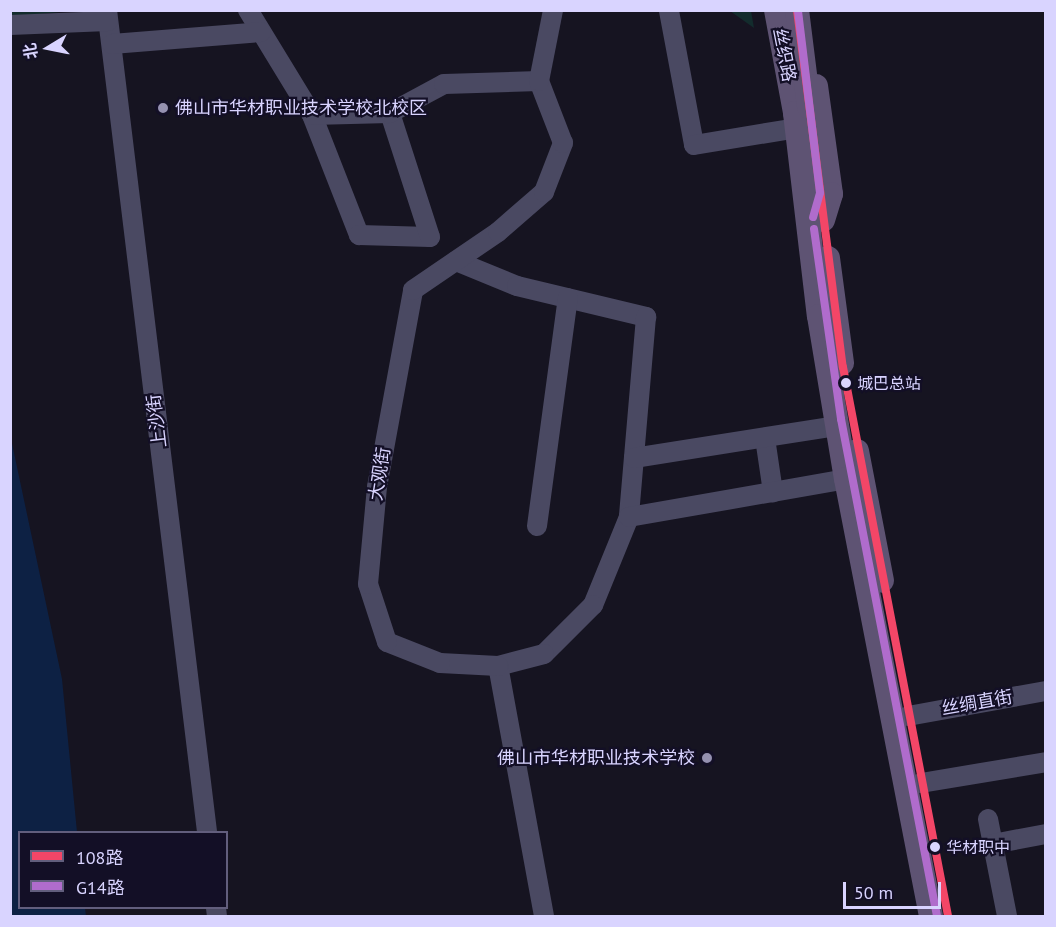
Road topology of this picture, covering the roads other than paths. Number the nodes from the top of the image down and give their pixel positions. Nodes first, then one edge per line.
1 (248, 10) edge
2 (553, 10) edge
3 (669, 10) edge
4 (776, 10) edge
5 (797, 10) edge
6 (808, 10) edge
7 (108, 16) edge
8 (10, 25) edge
9 (261, 32) junction
10 (111, 44) junction
11 (539, 81) junction
12 (390, 113) junction
13 (312, 115) junction
14 (797, 128) junction
15 (823, 220) junction
16 (456, 261) junction
17 (568, 298) junction
18 (837, 426) junction
19 (765, 438) junction
20 (634, 458) junction
21 (846, 479) junction
22 (774, 492) junction
23 (629, 517) junction
24 (537, 526) dead end
25 (498, 666) junction
26 (1046, 691) edge
27 (908, 716) junction
28 (1046, 762) edge
29 (921, 783) junction
30 (988, 819) dead end
31 (207, 831) edge
32 (1046, 834) edge
33 (993, 844) junction
34 (544, 916) edge
35 (931, 916) edge
36 (948, 916) edge
37 (1007, 916) edge

1 - 9 street
2 - 11 street
3 - 14 street
4 - 14 main road, 丝织路
5 - 15 main road, 丝织路
6 - 15 main road
7 - 8 street
7 - 10 street, 上沙街
9 - 10 street
9 - 13 street
10 - 31 street, 上沙街
11 - 12 street
11 - 16 street, 大观街
12 - 13 street
12 - 13 street
14 - 18 main road, 丝织路
15 - 27 main road, 丝织路
16 - 17 street
16 - 25 street, 大观街
17 - 20 street
17 - 24 street
18 - 19 street
18 - 21 main road, 丝织路
19 - 20 street
19 - 22 street
20 - 23 street
21 - 22 street
21 - 35 main road, 丝织路
22 - 23 street
23 - 25 street
25 - 34 street
26 - 27 street, 丝绸直街
27 - 29 main road, 丝织路
28 - 29 street
29 - 36 main road, 丝织路
30 - 33 street
32 - 33 street
33 - 37 street

